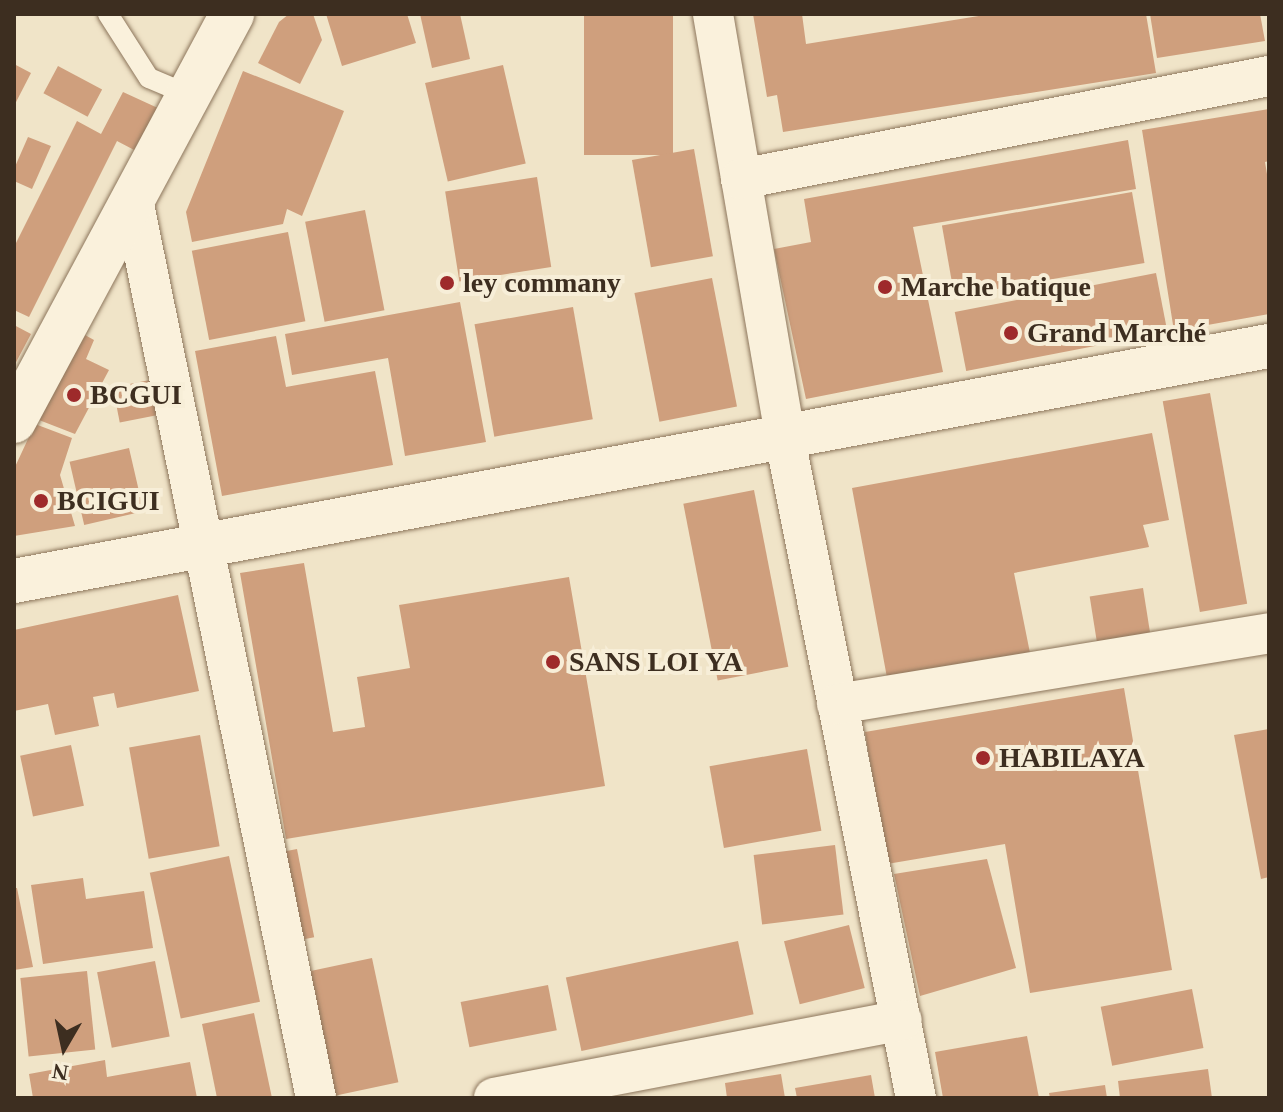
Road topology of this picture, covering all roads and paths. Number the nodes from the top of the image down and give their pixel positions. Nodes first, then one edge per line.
1 (108, 14) edge
2 (232, 14) edge
3 (713, 14) edge
4 (1269, 76) edge
5 (189, 95) junction
6 (741, 179) junction
7 (133, 200) junction
8 (1269, 346) edge
9 (14, 421) edge
10 (786, 438) junction
11 (204, 548) junction
12 (14, 581) edge
13 (1269, 633) edge
14 (837, 704) junction
15 (902, 1020) junction
16 (316, 1098) edge
17 (494, 1098) edge
18 (916, 1098) edge

1 - 5 lane
2 - 5 main road
3 - 6 street
4 - 6 street
5 - 7 main road
6 - 10 street
7 - 9 main road
7 - 11 street
8 - 10 main road
10 - 11 main road
10 - 14 street
11 - 12 main road
11 - 16 street
13 - 14 street
14 - 15 street
15 - 17 street
15 - 18 street

